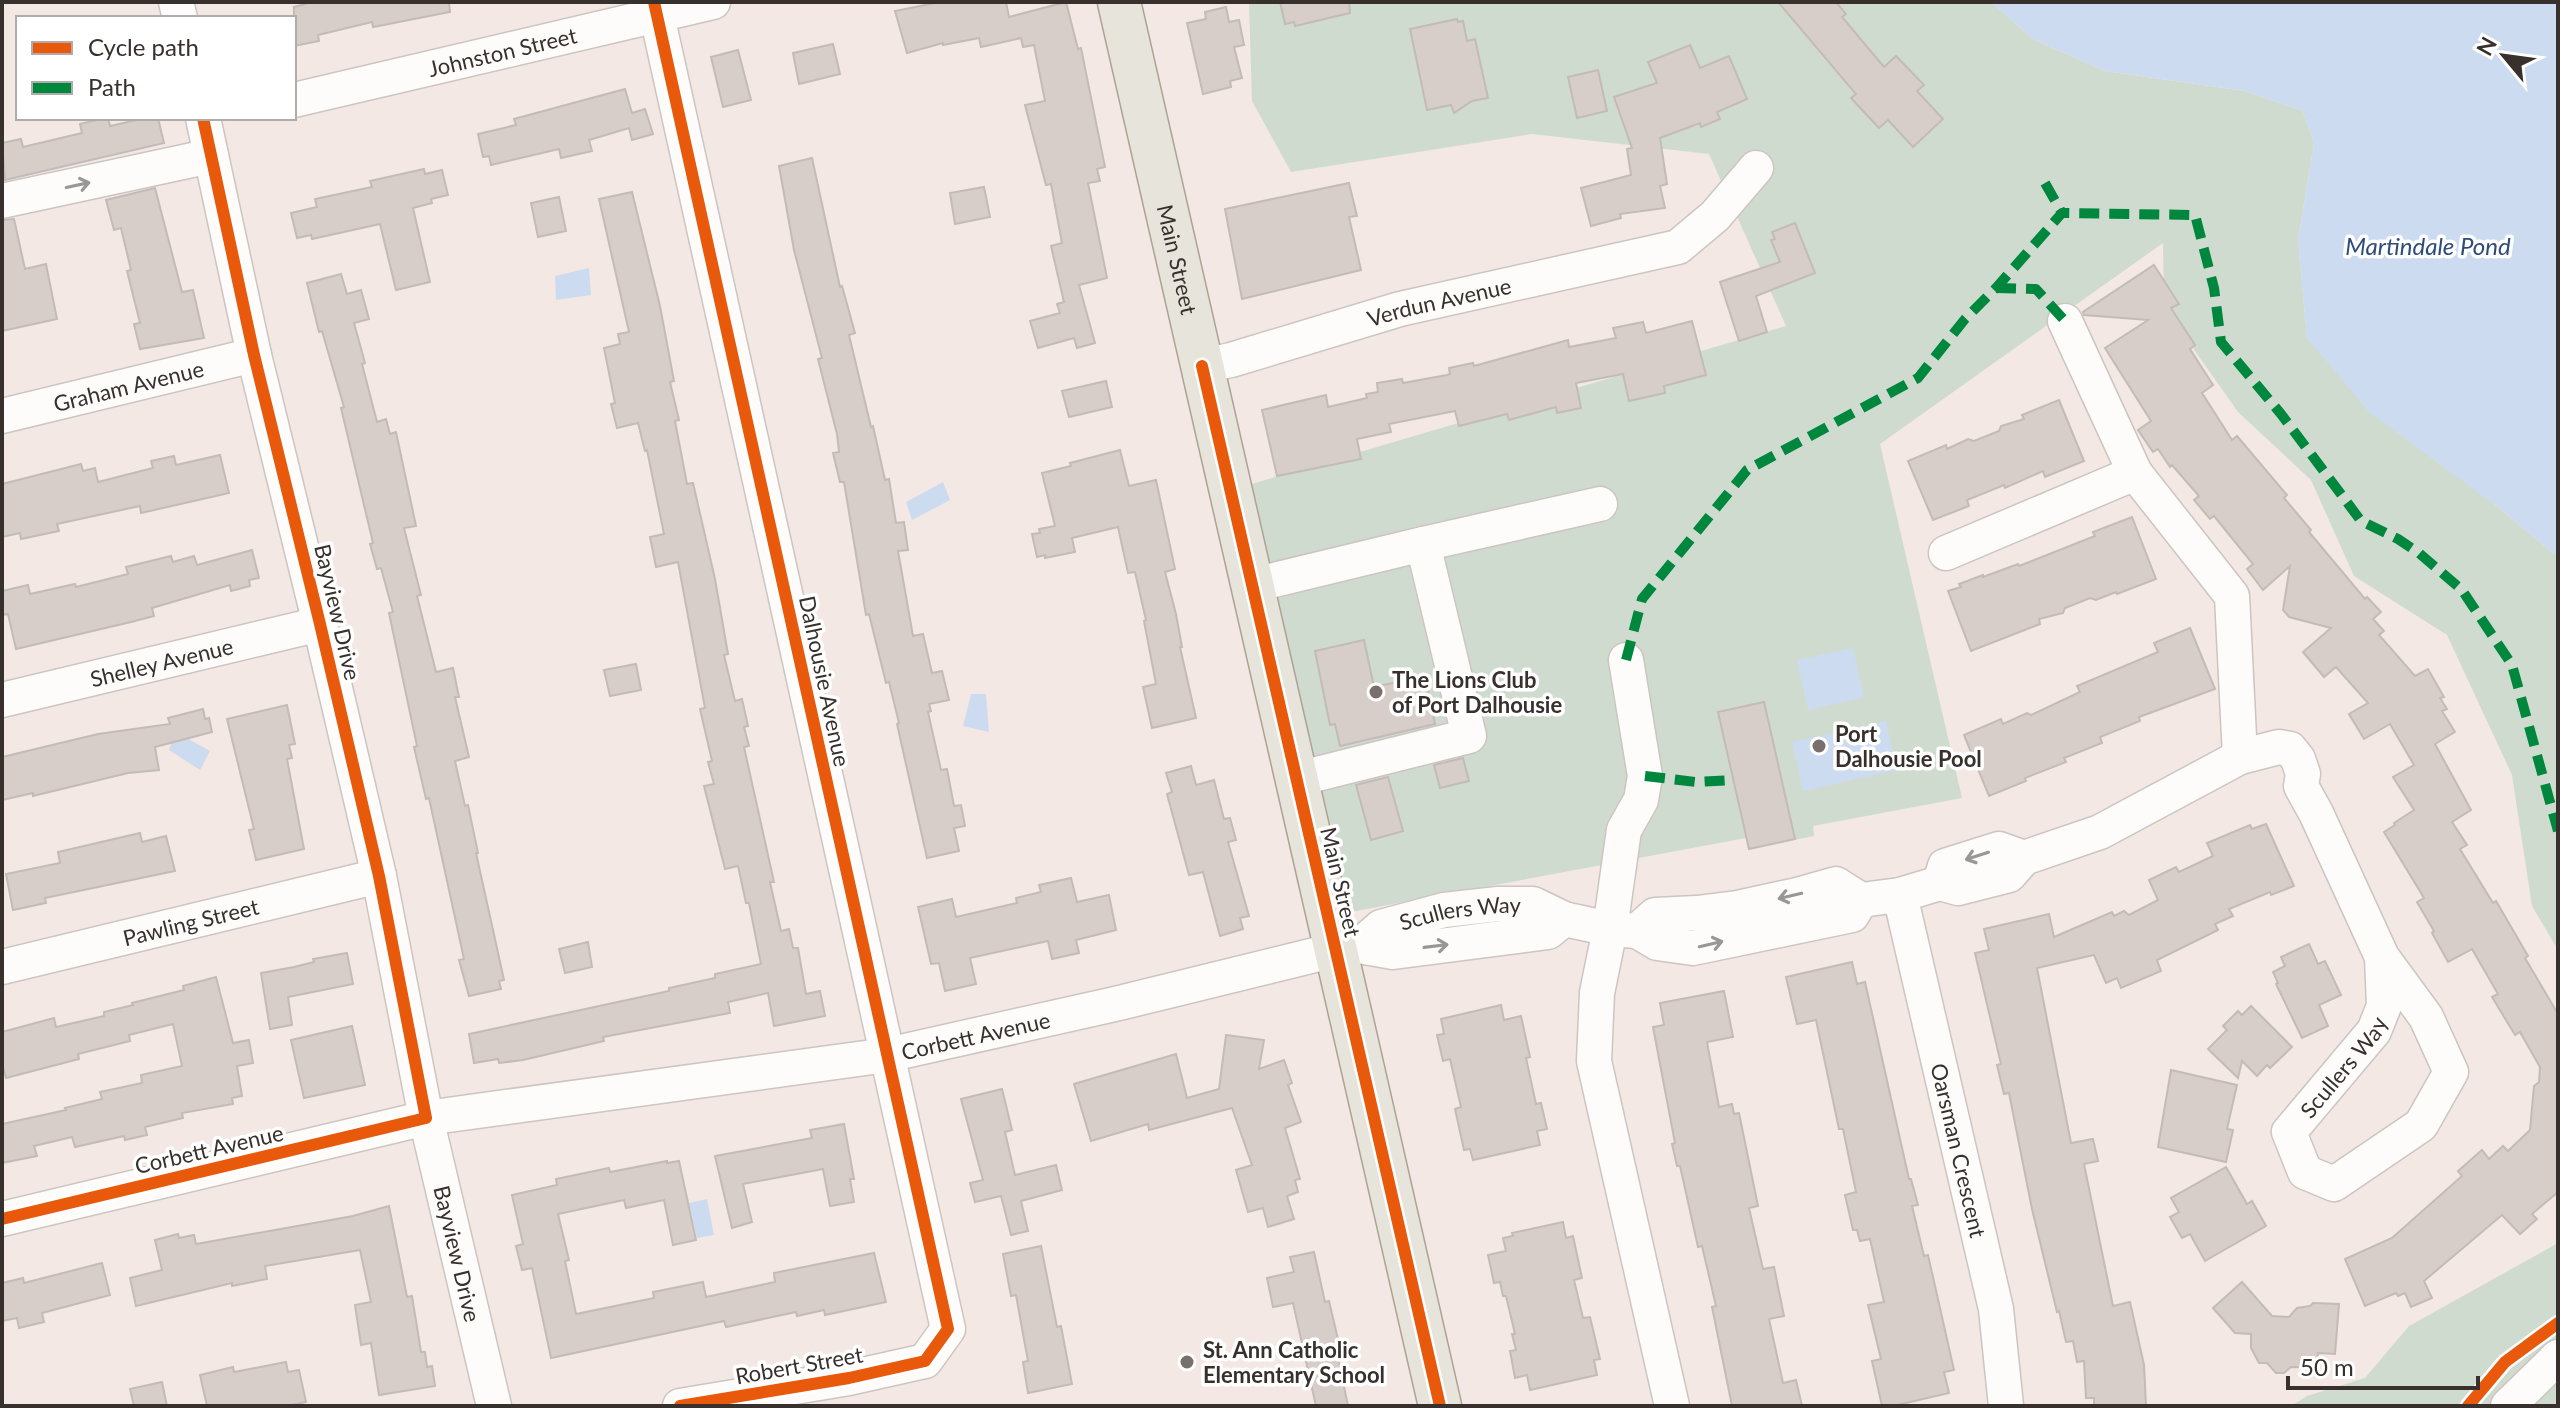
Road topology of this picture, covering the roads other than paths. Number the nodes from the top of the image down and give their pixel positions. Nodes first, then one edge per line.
1 (713, 2) edge
2 (1119, 2) edge
3 (656, 9) edge
4 (296, 99) edge
5 (208, 120) edge
6 (211, 156) junction
7 (1756, 168) dead end
8 (2, 201) edge
9 (2065, 321) dead end
10 (254, 355) junction
11 (1202, 366) junction
12 (2, 416) edge
13 (2135, 473) junction
14 (1600, 504) dead end
15 (1423, 544) junction
16 (1946, 553) dead end
17 (1253, 585) junction
18 (320, 624) junction
19 (1626, 660) dead end
20 (2, 700) edge
21 (2240, 757) junction
22 (1297, 779) junction
23 (379, 876) junction
24 (1900, 895) junction
25 (1623, 930) junction
26 (1347, 948) junction
27 (2382, 957) junction
28 (2, 967) edge
29 (887, 1055) junction
30 (426, 1118) junction
31 (2, 1219) edge
32 (2558, 1357) edge
33 (925, 1361) joint
34 (494, 1406) edge
35 (680, 1406) edge
36 (1440, 1406) edge
37 (1672, 1406) edge
38 (2006, 1406) edge
39 (2508, 1406) edge

1 - 3 street, Johnston Street
2 - 11 main road, Main Street
3 - 4 street, Johnston Street
3 - 29 street, Dalhousie Avenue
5 - 6 street, Bayview Drive
8 -> 6 street
6 - 10 street, Bayview Drive
7 - 11 street, Verdun Avenue
9 - 13 street
10 - 12 street, Graham Avenue
10 - 18 street, Bayview Drive
11 - 17 main road, Main Street
13 - 16 street
13 - 21 street
14 - 15 street
15 - 17 street
15 - 22 street
17 - 22 main road, Main Street
18 - 20 street, Shelley Avenue
18 - 23 street, Bayview Drive
19 - 25 street
21 - 24 street, Scullers Way
21 - 27 street, Scullers Way
22 - 26 main road, Main Street
23 - 28 street, Pawling Street
23 - 30 street, Bayview Drive
24 - 25 street, Scullers Way
24 - 38 street, Oarsman Crescent
25 - 26 street, Scullers Way
25 - 37 street
26 - 29 street, Corbett Avenue
26 - 36 main road, Main Street
27 - 27 street, Scullers Way
29 - 30 street, Corbett Avenue
29 - 33 street, Dalhousie Avenue
30 - 31 street, Corbett Avenue
30 - 34 street, Bayview Drive
32 - 39 street
33 - 35 street, Robert Street

